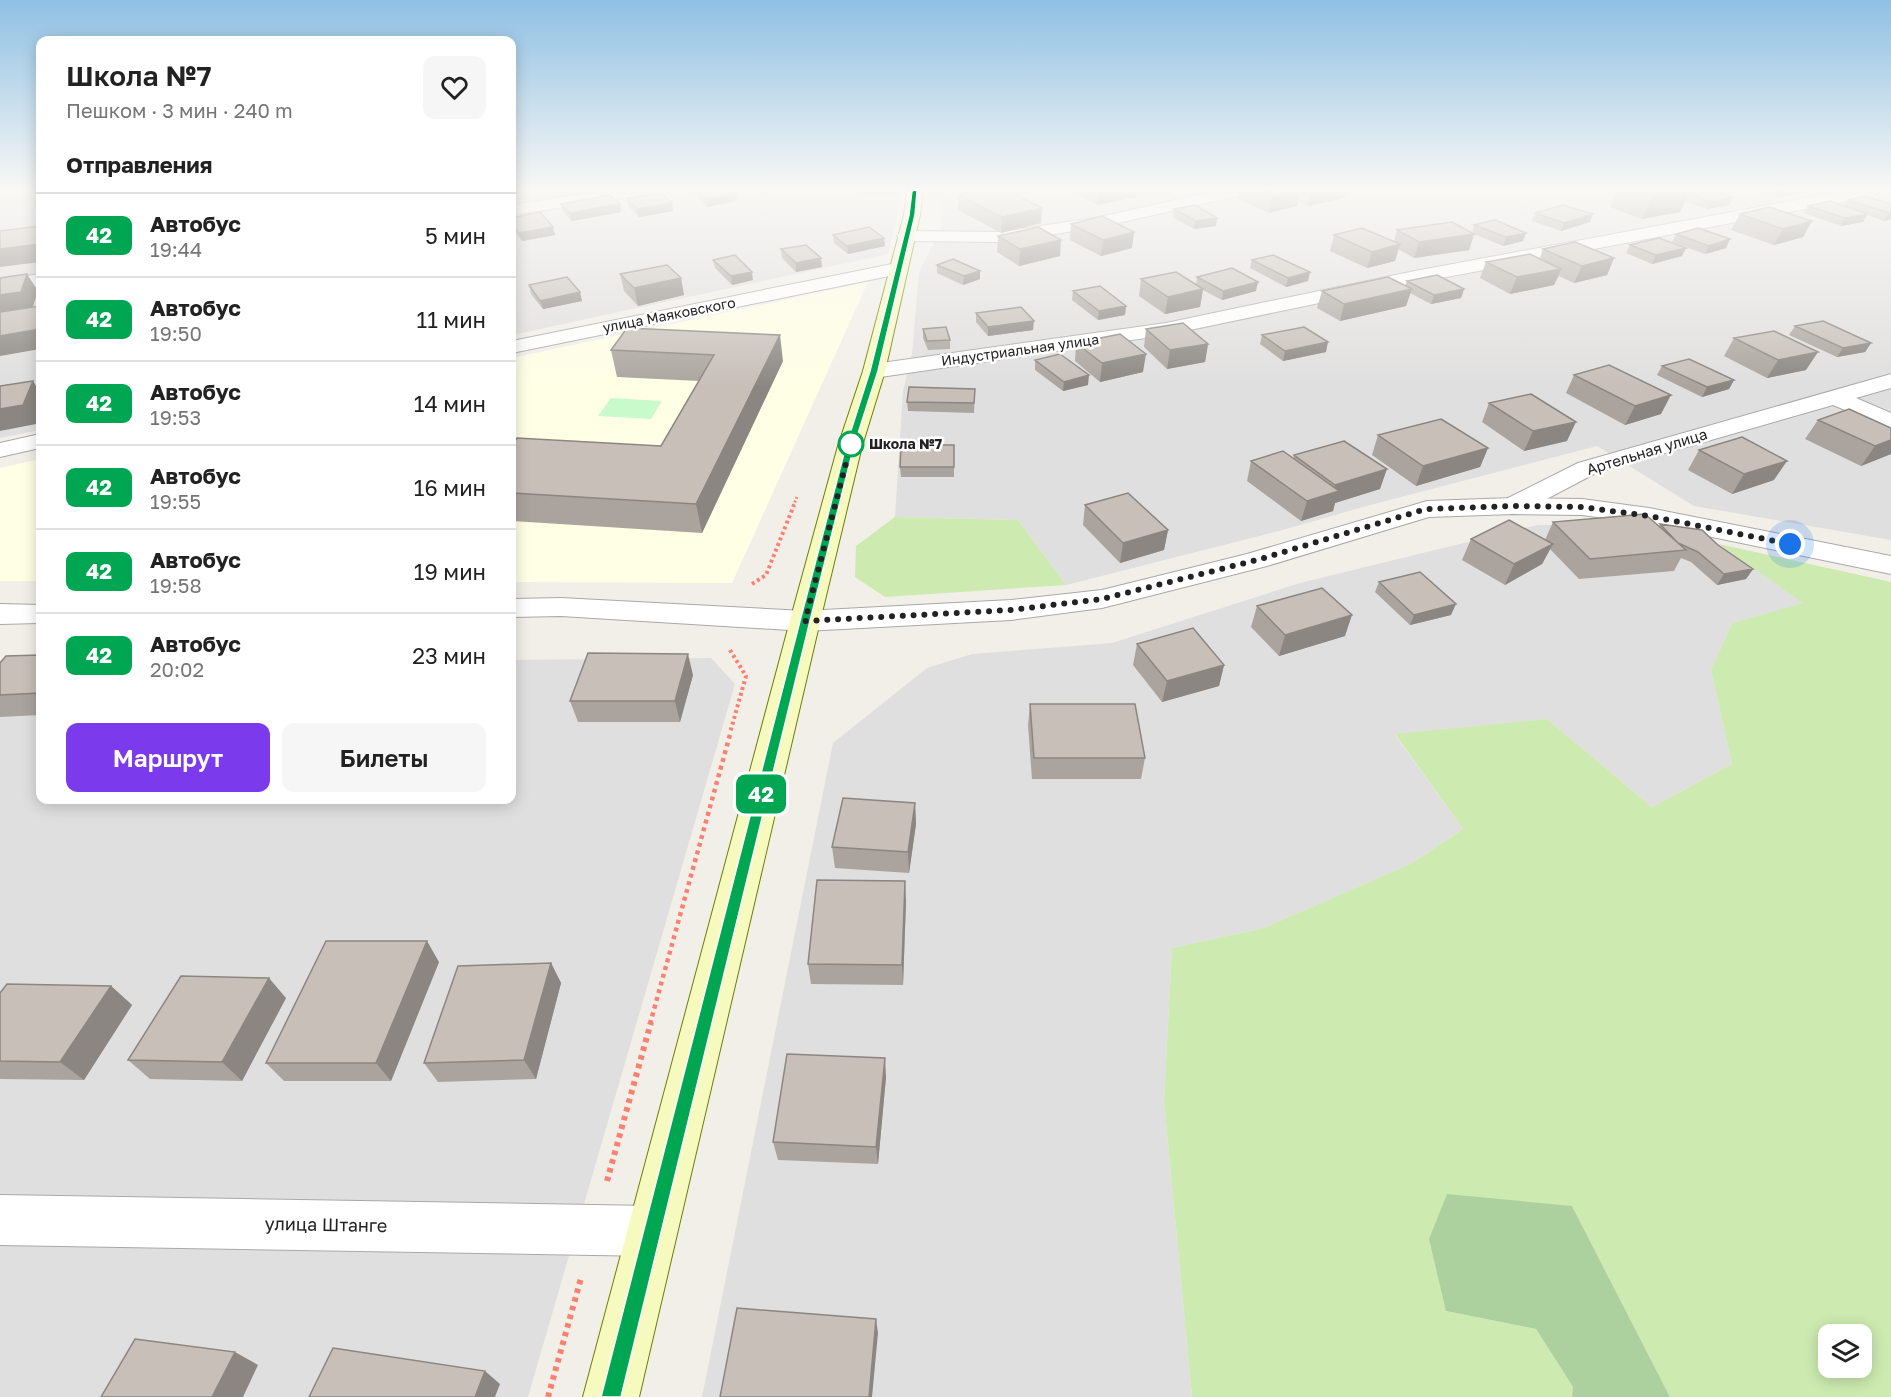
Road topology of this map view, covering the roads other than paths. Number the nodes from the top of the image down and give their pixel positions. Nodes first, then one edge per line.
1 (900, 256) edge
2 (1526, 256) edge
3 (897, 269) junction
4 (36, 281) edge
5 (0, 286) edge
6 (516, 345) edge
7 (874, 371) junction
8 (1891, 381) edge
9 (1835, 397) junction
10 (1891, 422) edge
11 (36, 442) edge
12 (0, 450) edge
13 (1513, 506) junction
14 (1891, 565) edge
15 (516, 608) edge
16 (0, 614) edge
17 (36, 614) edge
18 (805, 621) junction
19 (0, 1220) edge
20 (651, 1231) junction
21 (611, 1397) edge

1 - 3 main road
2 - 7 street, Индустриальная улица
3 - 6 street, улица Маяковского
3 - 7 main road
4 - 5 street
7 - 18 main road
8 - 9 street, Артельная улица
9 - 10 street
9 - 13 street, Артельная улица
11 - 12 street
13 - 14 street
13 - 18 street, Артельная улица
15 - 18 street
16 - 17 street
18 - 20 main road
19 - 20 street, улица Штанге
20 - 21 main road

